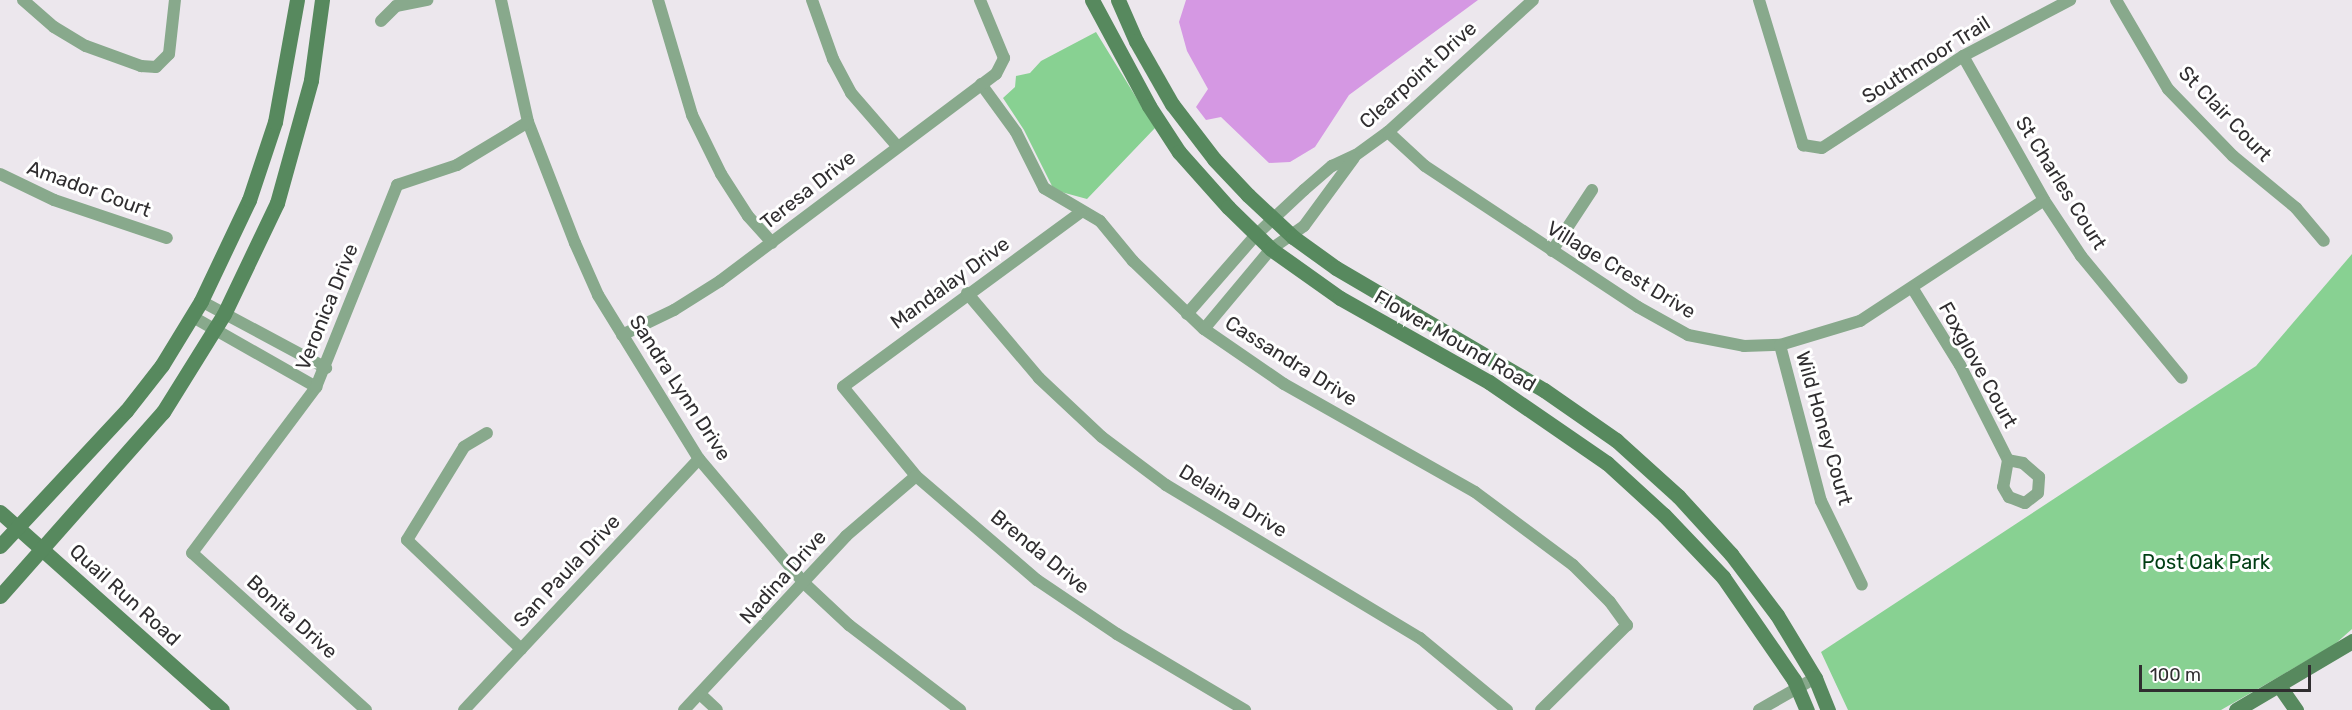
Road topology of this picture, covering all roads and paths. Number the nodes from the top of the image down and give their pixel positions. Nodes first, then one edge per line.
1 (23, 0) edge
2 (175, 0) edge
3 (297, 0) edge
4 (322, 0) edge
5 (427, 0) edge
6 (501, 0) edge
7 (658, 0) edge
8 (812, 0) edge
9 (980, 0) edge
10 (1092, 0) edge
11 (1118, 0) edge
12 (1533, 0) edge
13 (1759, 0) edge
14 (2070, 0) edge
15 (2116, 0) edge
16 (381, 21) dead end
17 (1963, 56) junction
18 (981, 84) junction
19 (528, 122) junction
20 (1388, 132) junction
21 (897, 146) junction
22 (1356, 155) junction
23 (0, 174) edge
24 (1592, 190) dead end
25 (2044, 200) junction
26 (1081, 212) junction
27 (1273, 219) junction
28 (1256, 236) junction
29 (1293, 237) junction
30 (166, 238) dead end
31 (2324, 242) dead end
32 (772, 243) junction
33 (1271, 249) junction
34 (1552, 251) junction
35 (1913, 289) junction
36 (967, 292) junction
37 (201, 301) junction
38 (224, 314) junction
39 (1187, 314) junction
40 (193, 317) junction
41 (214, 329) junction
42 (1204, 329) junction
43 (622, 335) junction
44 (1780, 345) junction
45 (326, 369) junction
46 (2182, 378) dead end
47 (316, 387) junction
48 (843, 387) joint
49 (487, 433) dead end
50 (699, 459) junction
51 (2008, 460) dead end
52 (916, 476) junction
53 (0, 512) edge
54 (18, 527) junction
55 (0, 546) edge
56 (42, 549) junction
57 (192, 553) joint
58 (804, 583) junction
59 (1862, 585) dead end
60 (0, 596) edge
61 (2352, 641) edge
62 (521, 649) junction
63 (1815, 678) junction
64 (1797, 686) junction
65 (2280, 687) junction
66 (700, 694) junction
67 (222, 710) edge
68 (366, 710) edge
69 (464, 710) edge
70 (684, 710) edge
71 (717, 710) edge
72 (960, 710) edge
73 (1245, 710) edge
74 (1507, 710) edge
75 (1542, 710) edge
76 (1758, 710) edge
77 (1807, 710) edge
78 (1828, 710) edge
79 (2236, 710) edge
80 (2296, 710) edge

1 - 2 street
3 - 37 main road
4 - 38 main road
5 - 16 street
6 - 19 street, Sandra Lynn Drive
7 - 32 street
8 - 21 street
9 - 18 street, Teresa Drive
10 - 28 main road, Flower Mound Road
11 - 27 main road, Flower Mound Road
12 - 20 street, Clearpoint Drive
13 - 17 street, Southmoor Trail
14 - 17 street, Southmoor Trail
15 - 31 street, St Clair Court
17 - 25 street, St Charles Court
18 - 21 street, Teresa Drive
18 - 26 street, Cassandra Drive
19 - 43 street, Sandra Lynn Drive
19 - 45 street, Veronica Drive
20 - 22 street, Clearpoint Drive
20 - 34 street, Village Crest Drive
21 - 32 street, Teresa Drive
22 - 27 street, Clearpoint Drive
22 - 29 street, Clearpoint Drive
23 - 30 street, Amador Court
24 - 34 street
25 - 35 street, Village Crest Drive
25 - 46 street, St Charles Court
26 - 36 street, Mandalay Drive
26 - 39 street, Cassandra Drive
27 - 28 street, Clearpoint Drive
27 - 29 main road, Flower Mound Road
28 - 33 main road, Flower Mound Road
28 - 39 street, Clearpoint Drive
29 - 33 street, Clearpoint Drive
29 - 63 main road, Flower Mound Road
32 - 43 street, Teresa Drive
33 - 42 street, Clearpoint Drive
33 - 64 main road, Flower Mound Road
34 - 44 street, Village Crest Drive
35 - 44 street, Village Crest Drive
35 - 51 street, Foxglove Court
36 - 48 street, Mandalay Drive
36 - 74 street, Delaina Drive
37 - 38 street
37 - 40 main road
38 - 41 main road
38 - 45 street
39 - 42 street, Cassandra Drive
40 - 41 street
40 - 54 main road
41 - 47 street
41 - 56 main road
42 - 75 street, Cassandra Drive
43 - 50 street, Sandra Lynn Drive
44 - 59 street, Wild Honey Court
45 - 47 street, Veronica Drive
47 - 57 street, Veronica Drive
48 - 52 street, Brenda Drive
49 - 62 street
50 - 58 street, Sandra Lynn Drive
50 - 62 street, San Paula Drive
52 - 58 street, Nadina Drive
52 - 73 street, Brenda Drive
53 - 54 main road, Quail Run Road
54 - 55 main road
54 - 56 main road, Quail Run Road
56 - 60 main road
56 - 67 main road, Quail Run Road
57 - 68 street, Bonita Drive
58 - 66 street, Nadina Drive
58 - 72 street, Sandra Lynn Drive
61 - 65 main road
62 - 69 street, San Paula Drive
63 - 64 street
63 - 78 main road, Flower Mound Road
64 - 76 street
64 - 77 main road, Flower Mound Road
65 - 79 main road
65 - 80 main road
66 - 70 street, Nadina Drive
66 - 71 street

